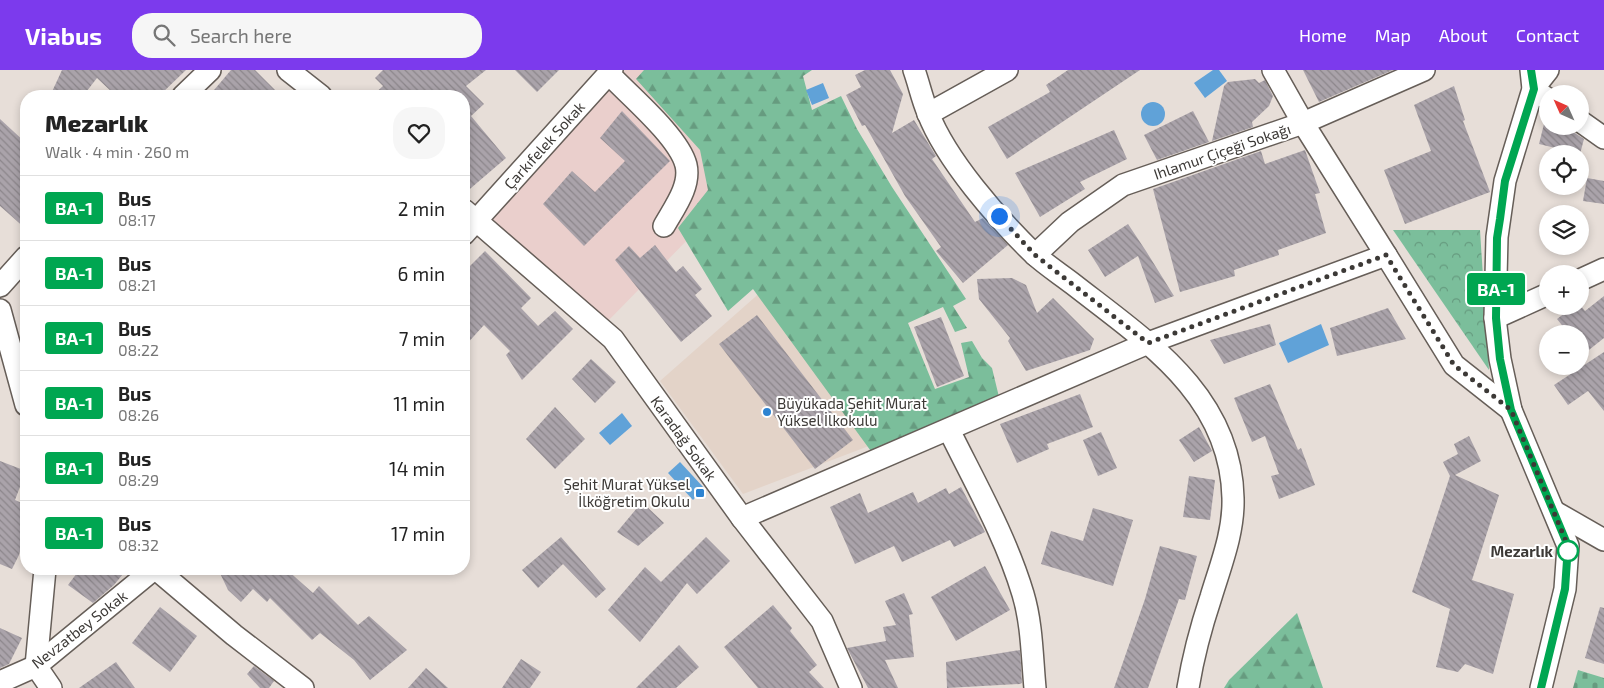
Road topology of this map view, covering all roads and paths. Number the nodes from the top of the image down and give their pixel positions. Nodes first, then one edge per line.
1 (210, 70) edge
2 (288, 70) edge
3 (914, 70) edge
4 (1007, 70) edge
5 (1273, 70) edge
6 (1424, 70) edge
7 (1548, 70) edge
8 (610, 72) edge
9 (1537, 86) edge
10 (189, 90) edge
11 (313, 90) edge
12 (928, 114) junction
13 (1303, 123) junction
14 (1589, 127) edge
15 (1604, 138) edge
16 (470, 219) edge
17 (470, 223) edge
18 (664, 226) dead end
19 (1035, 255) junction
20 (1386, 255) junction
21 (20, 264) edge
22 (1604, 269) edge
23 (1589, 276) edge
24 (0, 286) edge
25 (1539, 298) edge
26 (0, 310) edge
27 (1496, 318) junction
28 (1148, 343) junction
29 (20, 383) edge
30 (1511, 410) junction
31 (949, 430) junction
32 (1555, 512) junction
33 (742, 518) junction
34 (1604, 540) edge
35 (44, 575) edge
36 (148, 575) edge
37 (162, 575) edge
38 (36, 666) junction
39 (0, 682) edge
40 (51, 688) edge
41 (303, 688) edge
42 (851, 688) edge
43 (1034, 688) edge
44 (1188, 688) edge
45 (1541, 688) edge

1 - 10 street
2 - 11 street
3 - 12 street
4 - 12 street
5 - 13 street
6 - 13 street, Ihlamur Çiçeği Sokağı
7 - 9 street
8 - 16 street, Çarkıfelek Sokak
8 - 18 street
9 - 27 street
12 - 19 street
13 - 19 street, Ihlamur Çiçeği Sokağı
13 - 20 street
14 - 15 street
17 - 33 street, Karadağ Sokak
19 - 28 street
20 - 28 street
20 - 30 street
21 - 24 street
22 - 23 street
25 - 27 street
26 - 29 street
27 - 30 street
28 - 31 street
28 - 44 street
30 - 32 street
31 - 33 street
31 - 43 street
32 - 34 street
32 - 45 street
33 - 42 street, Karadağ Sokak
35 - 38 street
36 - 38 street, Nevzatbey Sokak
37 - 41 street
38 - 39 street, Nevzatbey Sokak
38 - 40 street

